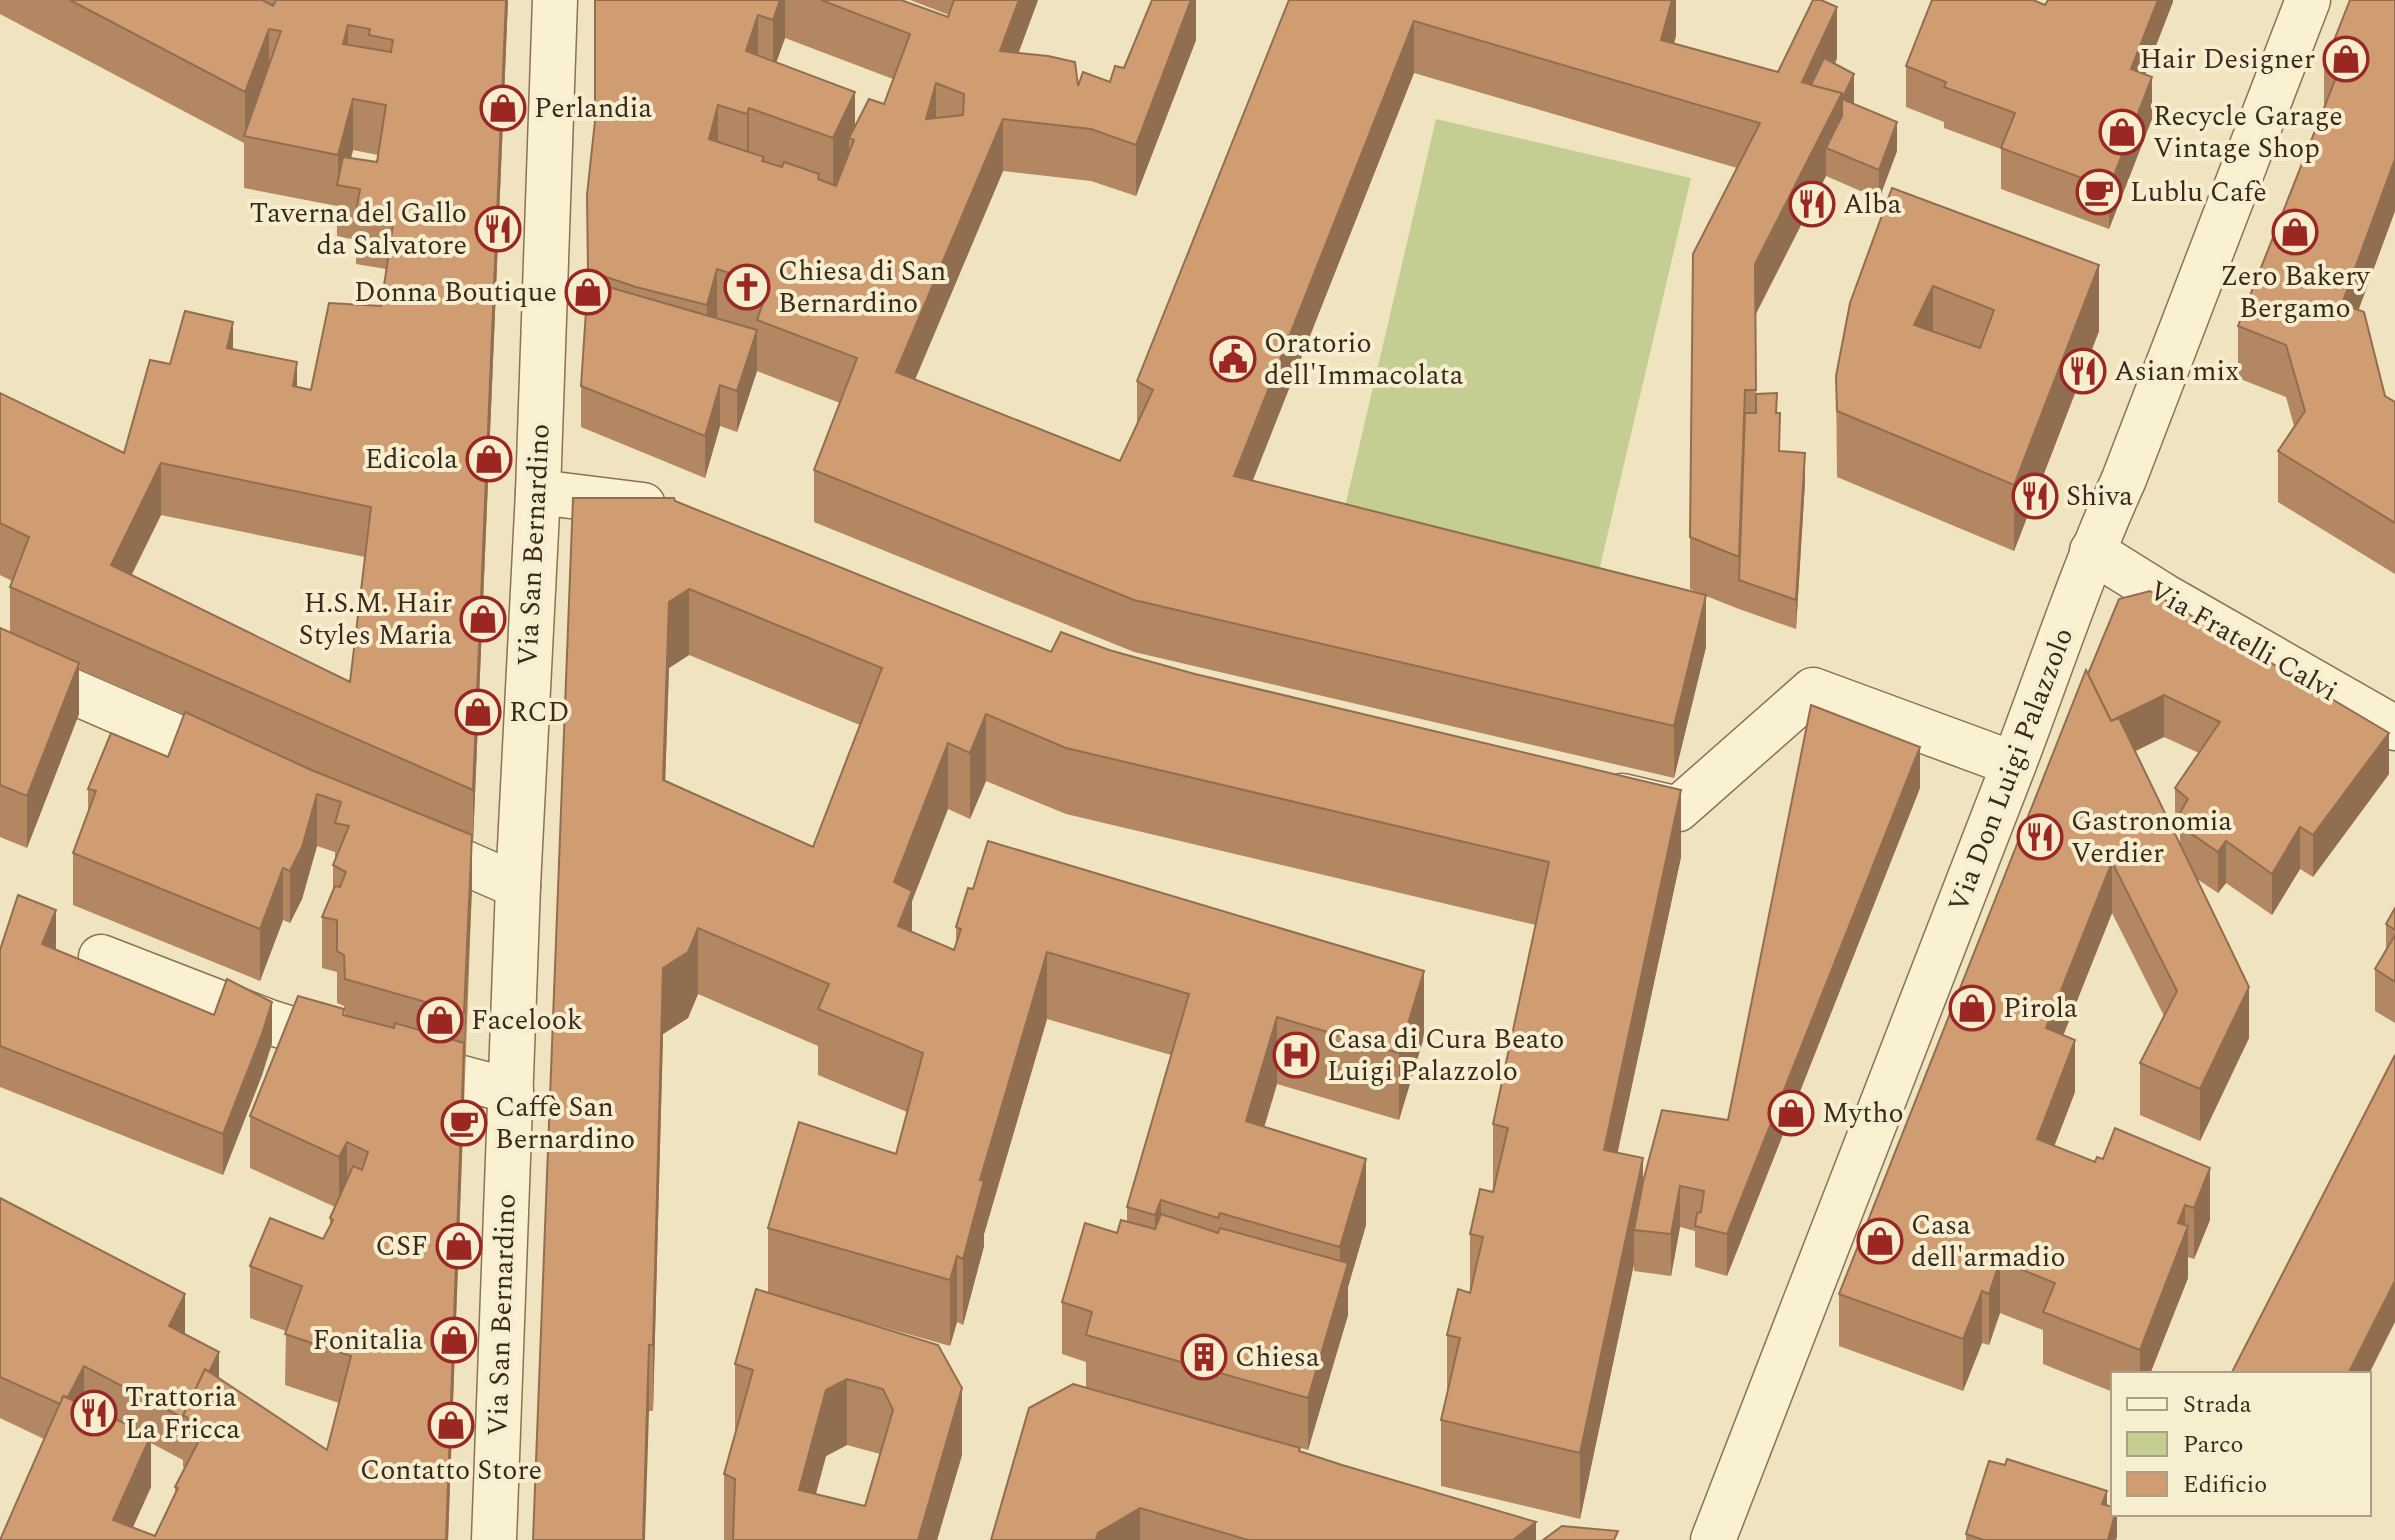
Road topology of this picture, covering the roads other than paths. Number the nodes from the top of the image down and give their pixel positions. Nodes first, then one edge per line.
1 (555, 0) edge
2 (2308, 0) edge
3 (538, 492) junction
4 (687, 511) edge
5 (2092, 551) junction
6 (0, 660) edge
7 (2395, 728) edge
8 (2014, 764) junction
9 (259, 773) edge
10 (1586, 788) edge
11 (388, 830) edge
12 (518, 886) junction
13 (101, 957) dead end
14 (511, 1091) junction
15 (494, 1540) edge
16 (1713, 1540) edge

1 - 3 street, Via San Bernardino
2 - 5 street, Via Don Luigi Palazzolo
3 - 4 street
3 - 12 street, Via San Bernardino
5 - 7 street, Via Fratelli Calvi
5 - 8 street, Via Don Luigi Palazzolo
6 - 9 street
8 - 10 street
8 - 16 street, Via Don Luigi Palazzolo
11 - 12 street
12 - 14 street, Via San Bernardino
13 - 14 street
14 - 15 street, Via San Bernardino

